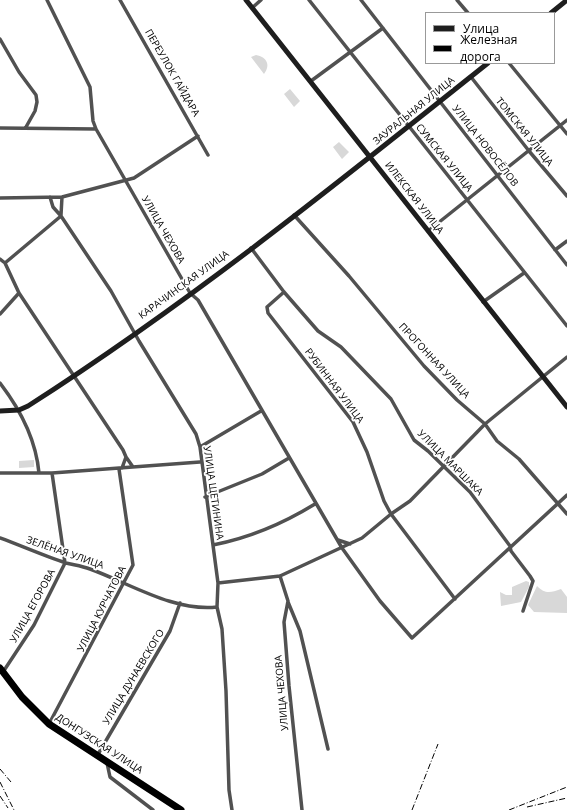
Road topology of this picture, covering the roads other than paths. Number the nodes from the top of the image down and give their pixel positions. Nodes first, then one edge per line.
1 (47, 0) edge
2 (120, 0) edge
3 (246, 0) edge
4 (261, 0) edge
5 (309, 0) edge
6 (361, 0) edge
7 (457, 0) edge
8 (567, 0) edge
9 (252, 8) junction
10 (467, 12) edge
11 (552, 12) edge
12 (383, 28) junction
13 (0, 39) edge
14 (350, 52) junction
15 (487, 64) edge
16 (510, 64) edge
17 (471, 76) junction
18 (311, 81) junction
19 (440, 101) junction
20 (567, 120) edge
21 (560, 125) junction
22 (408, 126) junction
23 (26, 127) junction
24 (0, 128) edge
25 (96, 129) junction
26 (567, 134) edge
27 (198, 136) junction
28 (529, 151) junction
29 (208, 155) dead end
30 (370, 157) junction
31 (499, 176) junction
32 (124, 180) junction
33 (567, 196) edge
34 (50, 197) junction
35 (62, 197) junction
36 (0, 198) edge
37 (468, 200) junction
38 (294, 215) junction
39 (61, 216) junction
40 (428, 231) junction
41 (567, 241) edge
42 (251, 248) junction
43 (555, 250) junction
44 (0, 259) edge
45 (5, 263) junction
46 (567, 265) edge
47 (524, 272) junction
48 (284, 292) junction
49 (19, 293) junction
50 (190, 293) junction
51 (483, 302) junction
52 (0, 314) edge
53 (567, 326) edge
54 (136, 332) junction
55 (567, 357) edge
56 (74, 374) junction
57 (542, 377) junction
58 (0, 383) edge
59 (567, 407) edge
60 (19, 410) junction
61 (0, 411) edge
62 (262, 411) junction
63 (485, 424) junction
64 (200, 447) junction
65 (126, 457) junction
66 (289, 458) junction
67 (200, 462) junction
68 (443, 465) junction
69 (133, 467) junction
70 (120, 469) junction
71 (0, 473) edge
72 (39, 473) junction
73 (52, 473) junction
74 (567, 495) edge
75 (205, 497) junction
76 (557, 503) junction
77 (316, 504) junction
78 (391, 514) junction
79 (567, 514) edge
80 (0, 538) edge
81 (338, 540) junction
82 (213, 544) junction
83 (350, 544) junction
84 (510, 546) junction
85 (342, 548) junction
86 (65, 563) junction
87 (280, 576) junction
88 (124, 583) junction
89 (218, 583) junction
90 (455, 599) junction
91 (288, 601) junction
92 (180, 603) junction
93 (217, 607) junction
94 (523, 611) dead end
95 (1, 670) edge
96 (49, 724) junction
97 (328, 749) dead end
98 (97, 756) junction
99 (107, 762) junction
100 (153, 810) edge
101 (181, 810) edge
102 (232, 810) edge
103 (302, 810) edge

1 - 25 street, УЛИЦА ЧЕХОВА
2 - 27 street, ПЕРЕУЛОК ГАЙДАРА
3 - 9 street, ИЛЕКСКАЯ УЛИЦА
4 - 9 street
5 - 14 street, СУМСКАЯ УЛИЦА
6 - 12 street, УЛИЦА НОВОСЁЛОВ
7 - 10 street
8 - 11 street
9 - 18 street, ИЛЕКСКАЯ УЛИЦА
12 - 14 street
12 - 19 street, УЛИЦА НОВОСЁЛОВ
13 - 23 street
14 - 18 street
14 - 22 street, СУМСКАЯ УЛИЦА
15 - 17 street, ЗАУРАЛЬНАЯ УЛИЦА
16 - 21 street
17 - 19 street, ЗАУРАЛЬНАЯ УЛИЦА
17 - 28 street, ТОМСКАЯ УЛИЦА
18 - 30 street, ИЛЕКСКАЯ УЛИЦА
19 - 22 street, ЗАУРАЛЬНАЯ УЛИЦА
19 - 31 street, УЛИЦА НОВОСЁЛОВ
20 - 21 street
21 - 26 street
21 - 28 street
22 - 30 street, ЗАУРАЛЬНАЯ УЛИЦА
22 - 37 street, СУМСКАЯ УЛИЦА
23 - 24 street
23 - 25 street
25 - 32 street, УЛИЦА ЧЕХОВА
27 - 29 street, ПЕРЕУЛОК ГАЙДАРА
27 - 32 street
28 - 31 street
28 - 33 street, ТОМСКАЯ УЛИЦА
30 - 38 street, КАРАЧИНСКАЯ УЛИЦА
30 - 40 street, ИЛЕКСКАЯ УЛИЦА
31 - 37 street
31 - 43 street, УЛИЦА НОВОСЁЛОВ
32 - 35 street
32 - 50 street, УЛИЦА ЧЕХОВА
34 - 35 street
34 - 36 street
34 - 39 street, УЛИЦА ЩЕТИНИНА
35 - 39 street
37 - 40 street
37 - 47 street, СУМСКАЯ УЛИЦА
38 - 42 street, КАРАЧИНСКАЯ УЛИЦА
38 - 63 street, ПРОГОННАЯ УЛИЦА
39 - 45 street
39 - 54 street, УЛИЦА ЩЕТИНИНА
40 - 51 street, ИЛЕКСКАЯ УЛИЦА
41 - 43 street
42 - 48 street, УЛИЦА МАРШАКА
42 - 50 street, КАРАЧИНСКАЯ УЛИЦА
43 - 46 street, УЛИЦА НОВОСЁЛОВ
44 - 45 street
45 - 49 street
47 - 51 street
47 - 53 street, СУМСКАЯ УЛИЦА
48 - 68 street, УЛИЦА МАРШАКА
48 - 78 street, РУБИННАЯ УЛИЦА
49 - 52 street
49 - 56 street
50 - 54 street, КАРАЧИНСКАЯ УЛИЦА
50 - 62 street, УЛИЦА ЧЕХОВА
51 - 57 street, ИЛЕКСКАЯ УЛИЦА
54 - 56 street, КАРАЧИНСКАЯ УЛИЦА
54 - 64 street, УЛИЦА ЩЕТИНИНА
55 - 57 street
56 - 60 street, КАРАЧИНСКАЯ УЛИЦА
56 - 65 street
57 - 59 street, ИЛЕКСКАЯ УЛИЦА
57 - 63 street
58 - 60 street
60 - 61 street, КАРАЧИНСКАЯ УЛИЦА
60 - 72 street
62 - 64 street
62 - 66 street, УЛИЦА ЧЕХОВА
63 - 68 street
63 - 76 street, ПРОГОННАЯ УЛИЦА
64 - 67 street, УЛИЦА ЩЕТИНИНА
65 - 69 street
65 - 70 street, УЛИЦА КУРЧАТОВА
66 - 75 street
66 - 77 street, УЛИЦА ЧЕХОВА
67 - 69 street
67 - 75 street, УЛИЦА ЩЕТИНИНА
68 - 78 street
68 - 84 street, УЛИЦА МАРШАКА
69 - 70 street
70 - 73 street
70 - 88 street, УЛИЦА КУРЧАТОВА
71 - 72 street
72 - 73 street
73 - 86 street, УЛИЦА ЕГОРОВА
74 - 76 street
75 - 82 street, УЛИЦА ЩЕТИНИНА
76 - 79 street, ПРОГОННАЯ УЛИЦА
76 - 84 street
77 - 81 street, УЛИЦА ЧЕХОВА
77 - 82 street
78 - 83 street
78 - 90 street, РУБИННАЯ УЛИЦА
80 - 86 street, ЗЕЛЁНАЯ УЛИЦА
81 - 83 street
81 - 85 street, УЛИЦА ЧЕХОВА
82 - 89 street, УЛИЦА ЩЕТИНИНА
83 - 85 street
84 - 90 street
84 - 94 street, УЛИЦА МАРШАКА
85 - 87 street
85 - 90 street, УЛИЦА ЧЕХОВА
86 - 88 street, ЗЕЛЁНАЯ УЛИЦА
86 - 95 street, УЛИЦА ЕГОРОВА
87 - 89 street
87 - 91 street, УЛИЦА ЧЕХОВА
88 - 92 street, ЗЕЛЁНАЯ УЛИЦА
88 - 96 street, УЛИЦА КУРЧАТОВА
89 - 93 street, УЛИЦА ЩЕТИНИНА
91 - 97 street
91 - 103 street, УЛИЦА ЧЕХОВА
92 - 93 street, ЗЕЛЁНАЯ УЛИЦА
92 - 98 street, УЛИЦА ДУНАЕВСКОГО
93 - 102 street, УЛИЦА ЩЕТИНИНА
95 - 96 highway, ДОНГУЗСКАЯ УЛИЦА
96 - 98 highway, ДОНГУЗСКАЯ УЛИЦА
98 - 99 highway, ДОНГУЗСКАЯ УЛИЦА
99 - 100 street
99 - 101 highway, ДОНГУЗСКАЯ УЛИЦА

